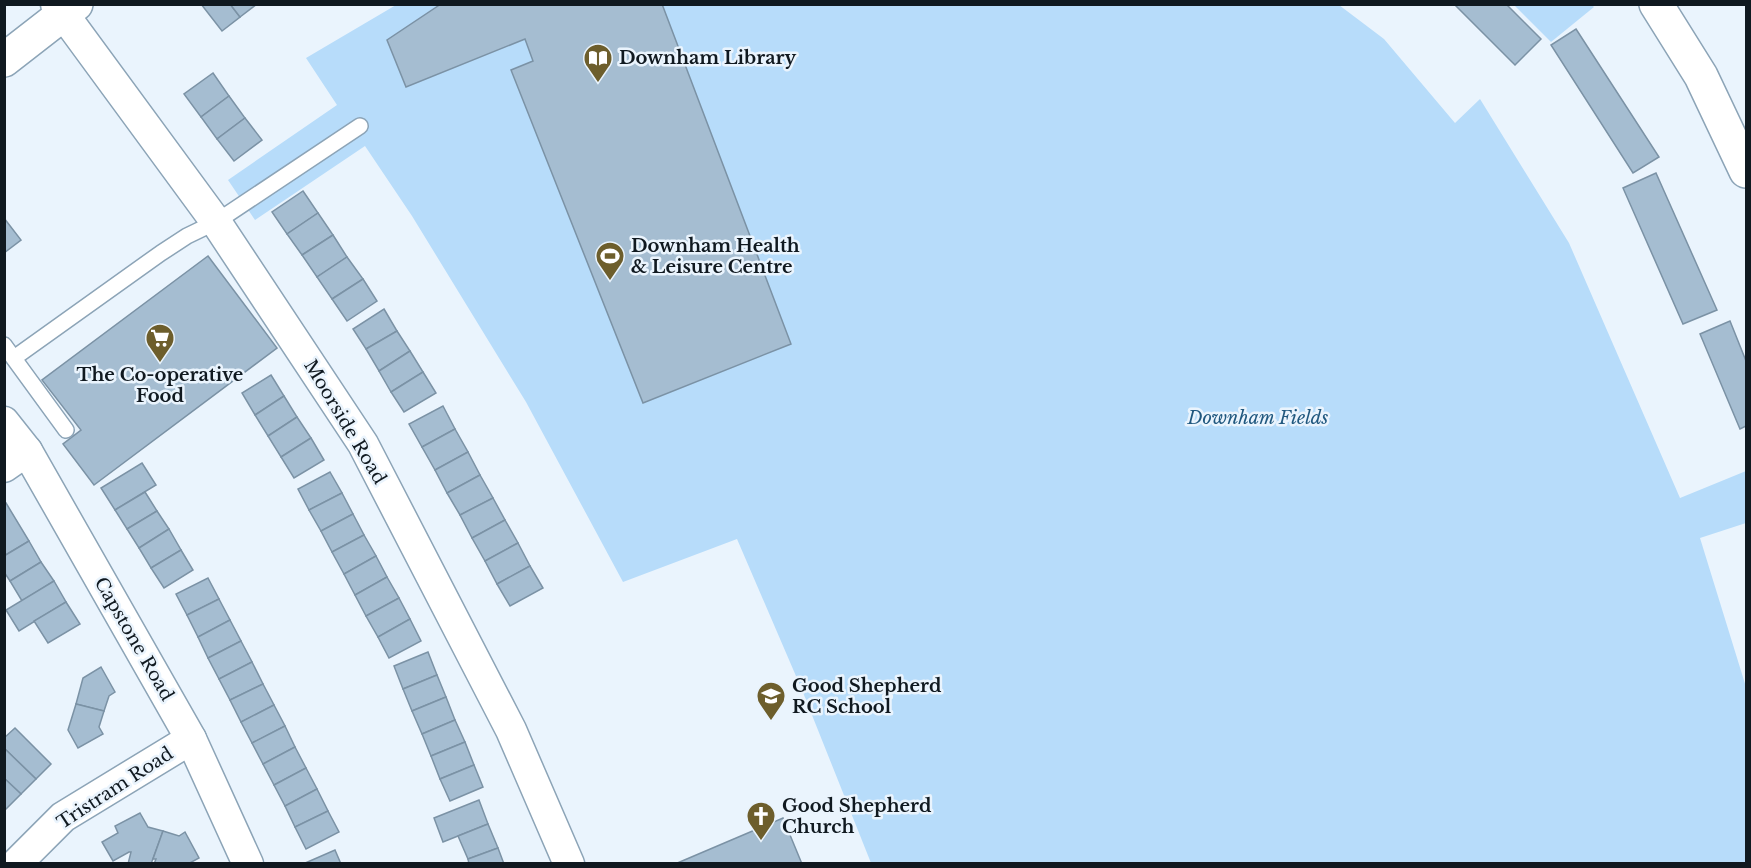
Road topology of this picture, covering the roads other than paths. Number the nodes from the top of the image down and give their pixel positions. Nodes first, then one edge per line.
1 (1656, 4) edge
2 (66, 8) edge
3 (4, 60) edge
4 (360, 126) dead end
5 (1746, 171) edge
6 (216, 222) junction
7 (9, 352) edge
8 (4, 422) edge
9 (66, 430) dead end
10 (16, 459) edge
11 (191, 739) junction
12 (16, 864) edge
13 (248, 864) edge
14 (569, 864) edge

1 - 5 street
2 - 3 street
2 - 6 street, Moorside Road
4 - 6 lane
6 - 7 lane
6 - 14 street, Moorside Road
7 - 9 lane
8 - 10 street, Capstone Road
10 - 11 street, Capstone Road
11 - 12 street, Tristram Road
11 - 13 street, Capstone Road

